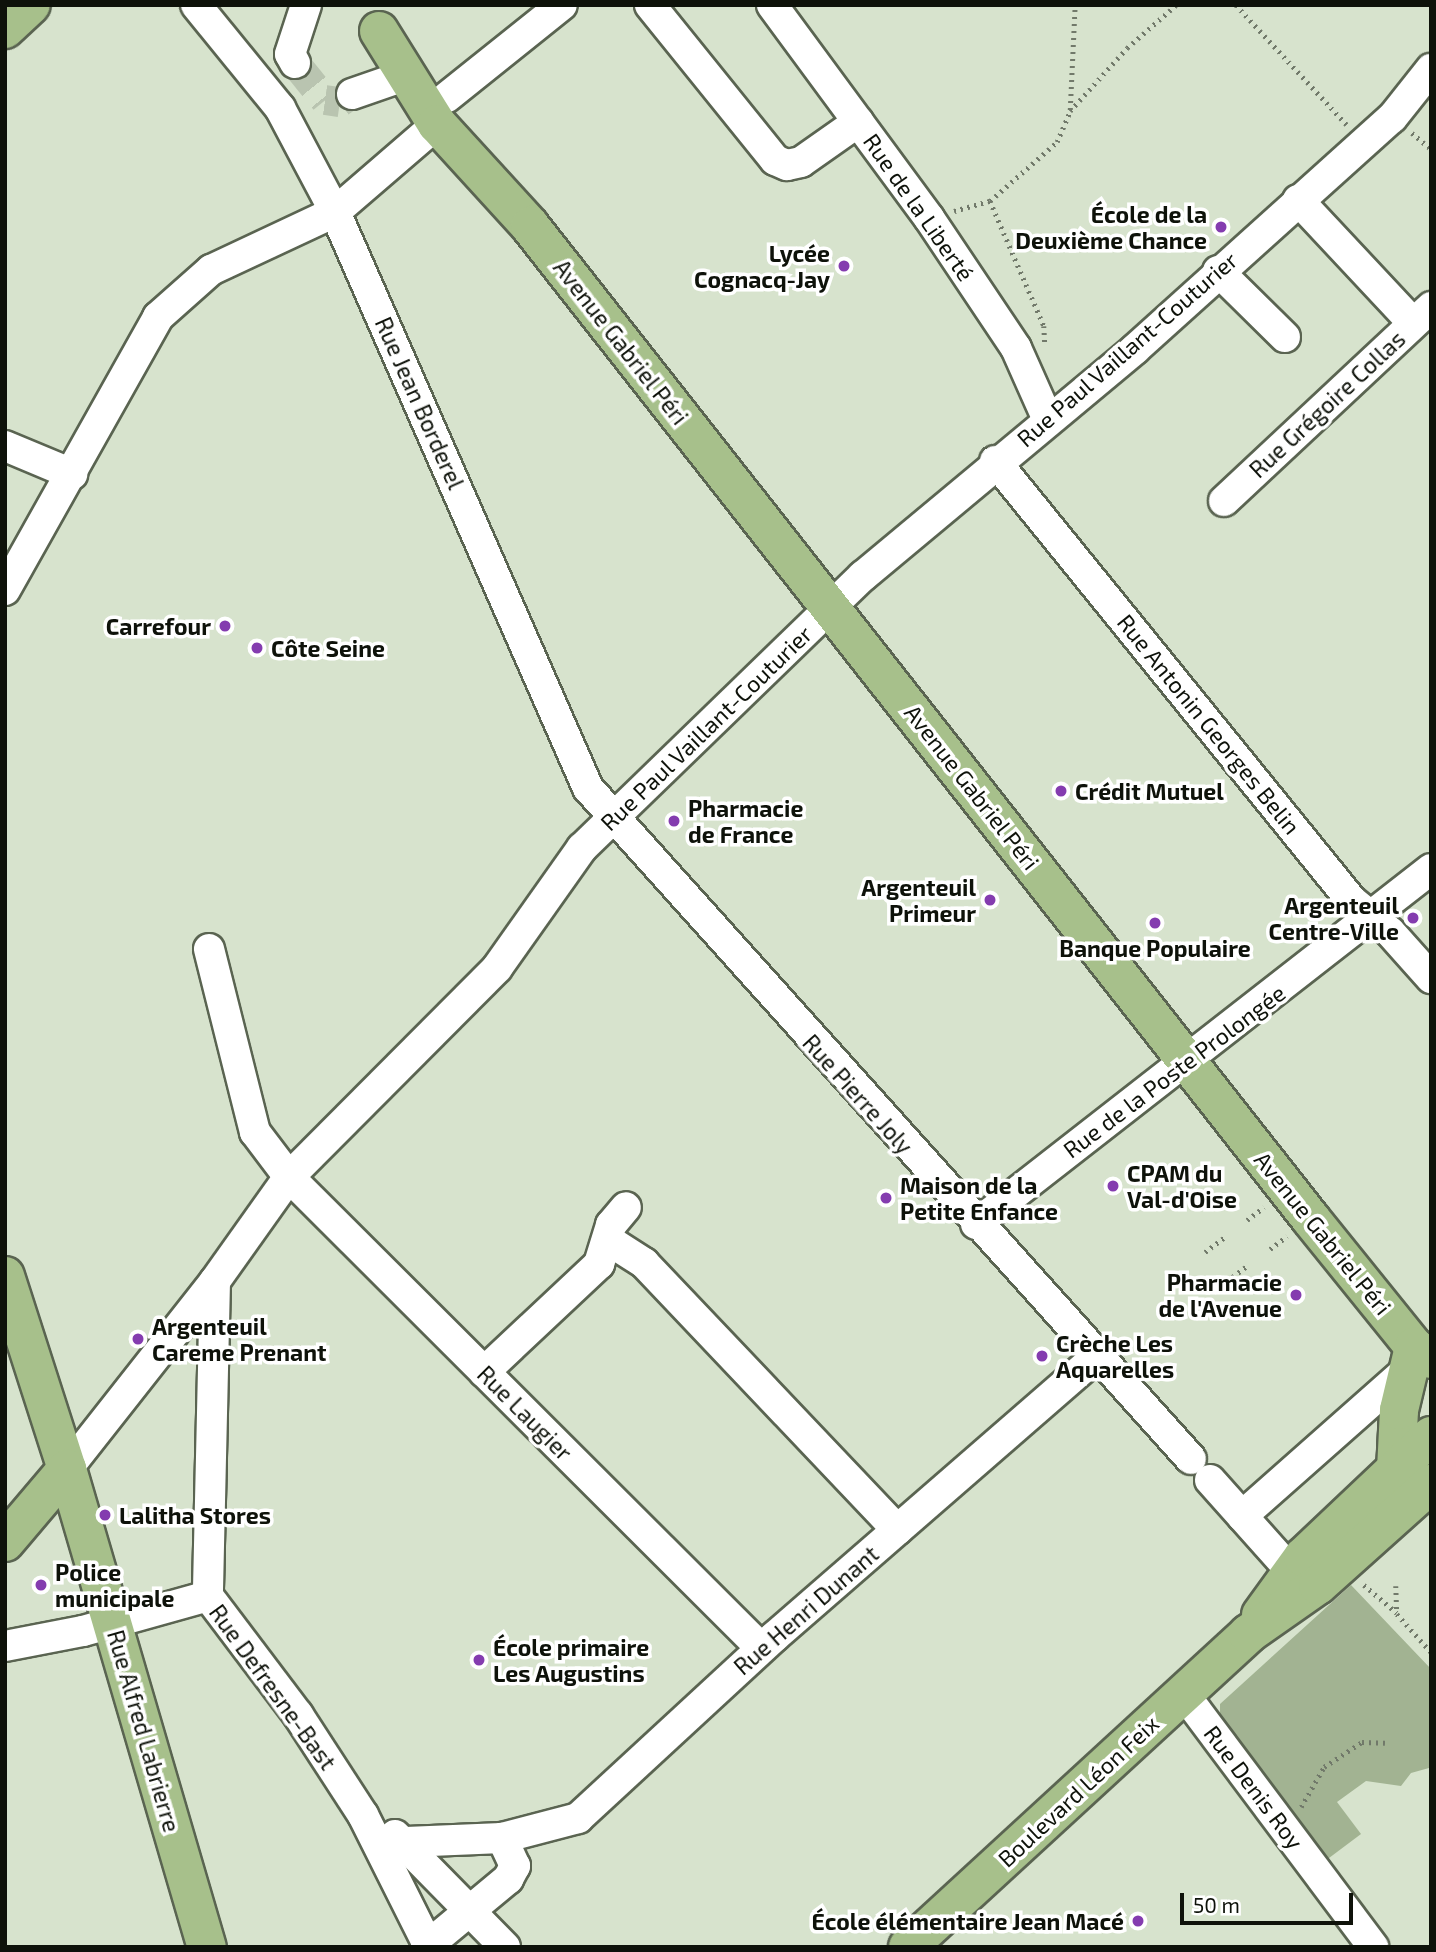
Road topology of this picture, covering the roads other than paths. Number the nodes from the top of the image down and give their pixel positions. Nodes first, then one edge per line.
1 (31, 5) edge
2 (196, 5) edge
3 (306, 5) edge
4 (562, 5) edge
5 (650, 5) edge
6 (772, 5) edge
7 (368, 18) edge
8 (5, 29) edge
9 (295, 63) tunnel mouth
10 (1431, 69) edge
11 (404, 76) junction
12 (352, 94) tunnel mouth
13 (442, 111) junction
14 (858, 122) junction
15 (1298, 200) junction
16 (335, 212) junction
17 (1218, 271) junction
18 (1422, 315) edge
19 (1284, 337) dead end
20 (1048, 420) junction
21 (5, 446) edge
22 (995, 461) junction
23 (72, 474) junction
24 (1224, 501) dead end
25 (5, 590) edge
26 (830, 607) junction
27 (612, 820) junction
28 (1431, 869) edge
29 (1372, 919) junction
30 (209, 949) dead end
31 (1431, 978) edge
32 (1188, 1061) junction
33 (289, 1177) junction
34 (626, 1207) dead end
35 (976, 1223) junction
36 (608, 1240) junction
37 (5, 1276) edge
38 (215, 1281) junction
39 (1098, 1355) junction
40 (1421, 1367) edge
41 (484, 1371) junction
42 (1431, 1436) edge
43 (67, 1469) junction
44 (1396, 1470) junction
45 (1431, 1484) edge
46 (1360, 1504) junction
47 (1242, 1516) junction
48 (897, 1530) junction
49 (5, 1542) edge
50 (1375, 1551) junction
51 (1291, 1571) junction
52 (208, 1596) junction
53 (111, 1622) junction
54 (1248, 1634) junction
55 (5, 1646) edge
56 (761, 1648) junction
57 (1184, 1694) junction
58 (363, 1815) junction
59 (502, 1838) junction
60 (406, 1842) junction
61 (469, 1909) junction
62 (426, 1945) edge
63 (207, 1947) edge
64 (505, 1947) edge
65 (908, 1947) edge
66 (1373, 1947) edge

1 - 8 main road
2 - 16 street, Rue Jean Borderel
3 - 9 street
4 - 13 street
5 - 14 street
6 - 14 street, Rue de la Liberté
7 - 11 main road, Avenue Gabriel Péri
7 - 13 main road, Avenue Gabriel Péri
10 - 15 street, Rue Paul Vaillant-Couturier
11 - 12 street
11 - 13 main road, Avenue Gabriel Péri
13 - 16 street
13 - 26 main road, Avenue Gabriel Péri
14 - 20 street, Rue de la Liberté
15 - 17 street, Rue Paul Vaillant-Couturier
15 - 18 street
16 - 23 street
16 - 27 street, Rue Jean Borderel
17 - 19 street
17 - 20 street, Rue Paul Vaillant-Couturier
18 - 24 street, Rue Grégoire Collas
20 - 22 street, Rue Paul Vaillant-Couturier
21 - 23 street
22 - 26 street, Rue Paul Vaillant-Couturier
22 - 29 street, Rue Antonin Georges Belin
23 - 25 street
26 - 27 street, Rue Paul Vaillant-Couturier
26 - 32 main road, Avenue Gabriel Péri
27 - 33 street, Rue Paul Vaillant-Couturier
27 - 35 street, Rue Pierre Joly
28 - 29 street, Rue de la Poste Prolongée
29 - 31 street, Rue Antonin Georges Belin
29 - 32 street, Rue de la Poste Prolongée
30 - 33 street, Rue Laugier
32 - 35 street, Rue de la Poste Prolongée
32 - 40 main road, Avenue Gabriel Péri
33 - 38 street, Rue Paul Vaillant-Couturier
33 - 41 street, Rue Laugier
34 - 36 street
35 - 39 street, Rue Pierre Joly
36 - 41 street
36 - 48 street
37 - 43 main road, Rue Alfred Labrierre
38 - 43 street, Rue Paul Vaillant-Couturier
38 - 52 street, Rue Defresne-Bast
39 - 47 street, Rue Pierre Joly
39 - 48 street, Rue Henri Dunant
40 - 44 main road
40 - 47 street
41 - 56 street, Rue Laugier
42 - 44 main road, Boulevard Léon Feix
43 - 49 main road
43 - 53 main road, Rue Alfred Labrierre
44 - 46 main road, Boulevard Léon Feix
45 - 50 main road, Boulevard Léon Feix
46 - 50 street
46 - 51 main road, Boulevard Léon Feix
47 - 51 street, Rue Pierre Joly
48 - 56 street, Rue Henri Dunant
50 - 54 main road, Boulevard Léon Feix
51 - 54 main road, Boulevard Léon Feix
52 - 53 street
52 - 58 street, Rue Defresne-Bast
53 - 55 street
53 - 63 main road, Rue Alfred Labrierre
54 - 57 main road, Boulevard Léon Feix
56 - 59 street, Rue Henri Dunant
57 - 65 main road, Boulevard Léon Feix
57 - 66 street, Rue Denis Roy
58 - 60 street
58 - 62 street, Rue Defresne-Bast
59 - 60 street, Rue Henri Dunant
59 - 61 street, Rue Defresne-Bast
60 - 61 street
61 - 62 street, Rue Defresne-Bast
61 - 64 street

